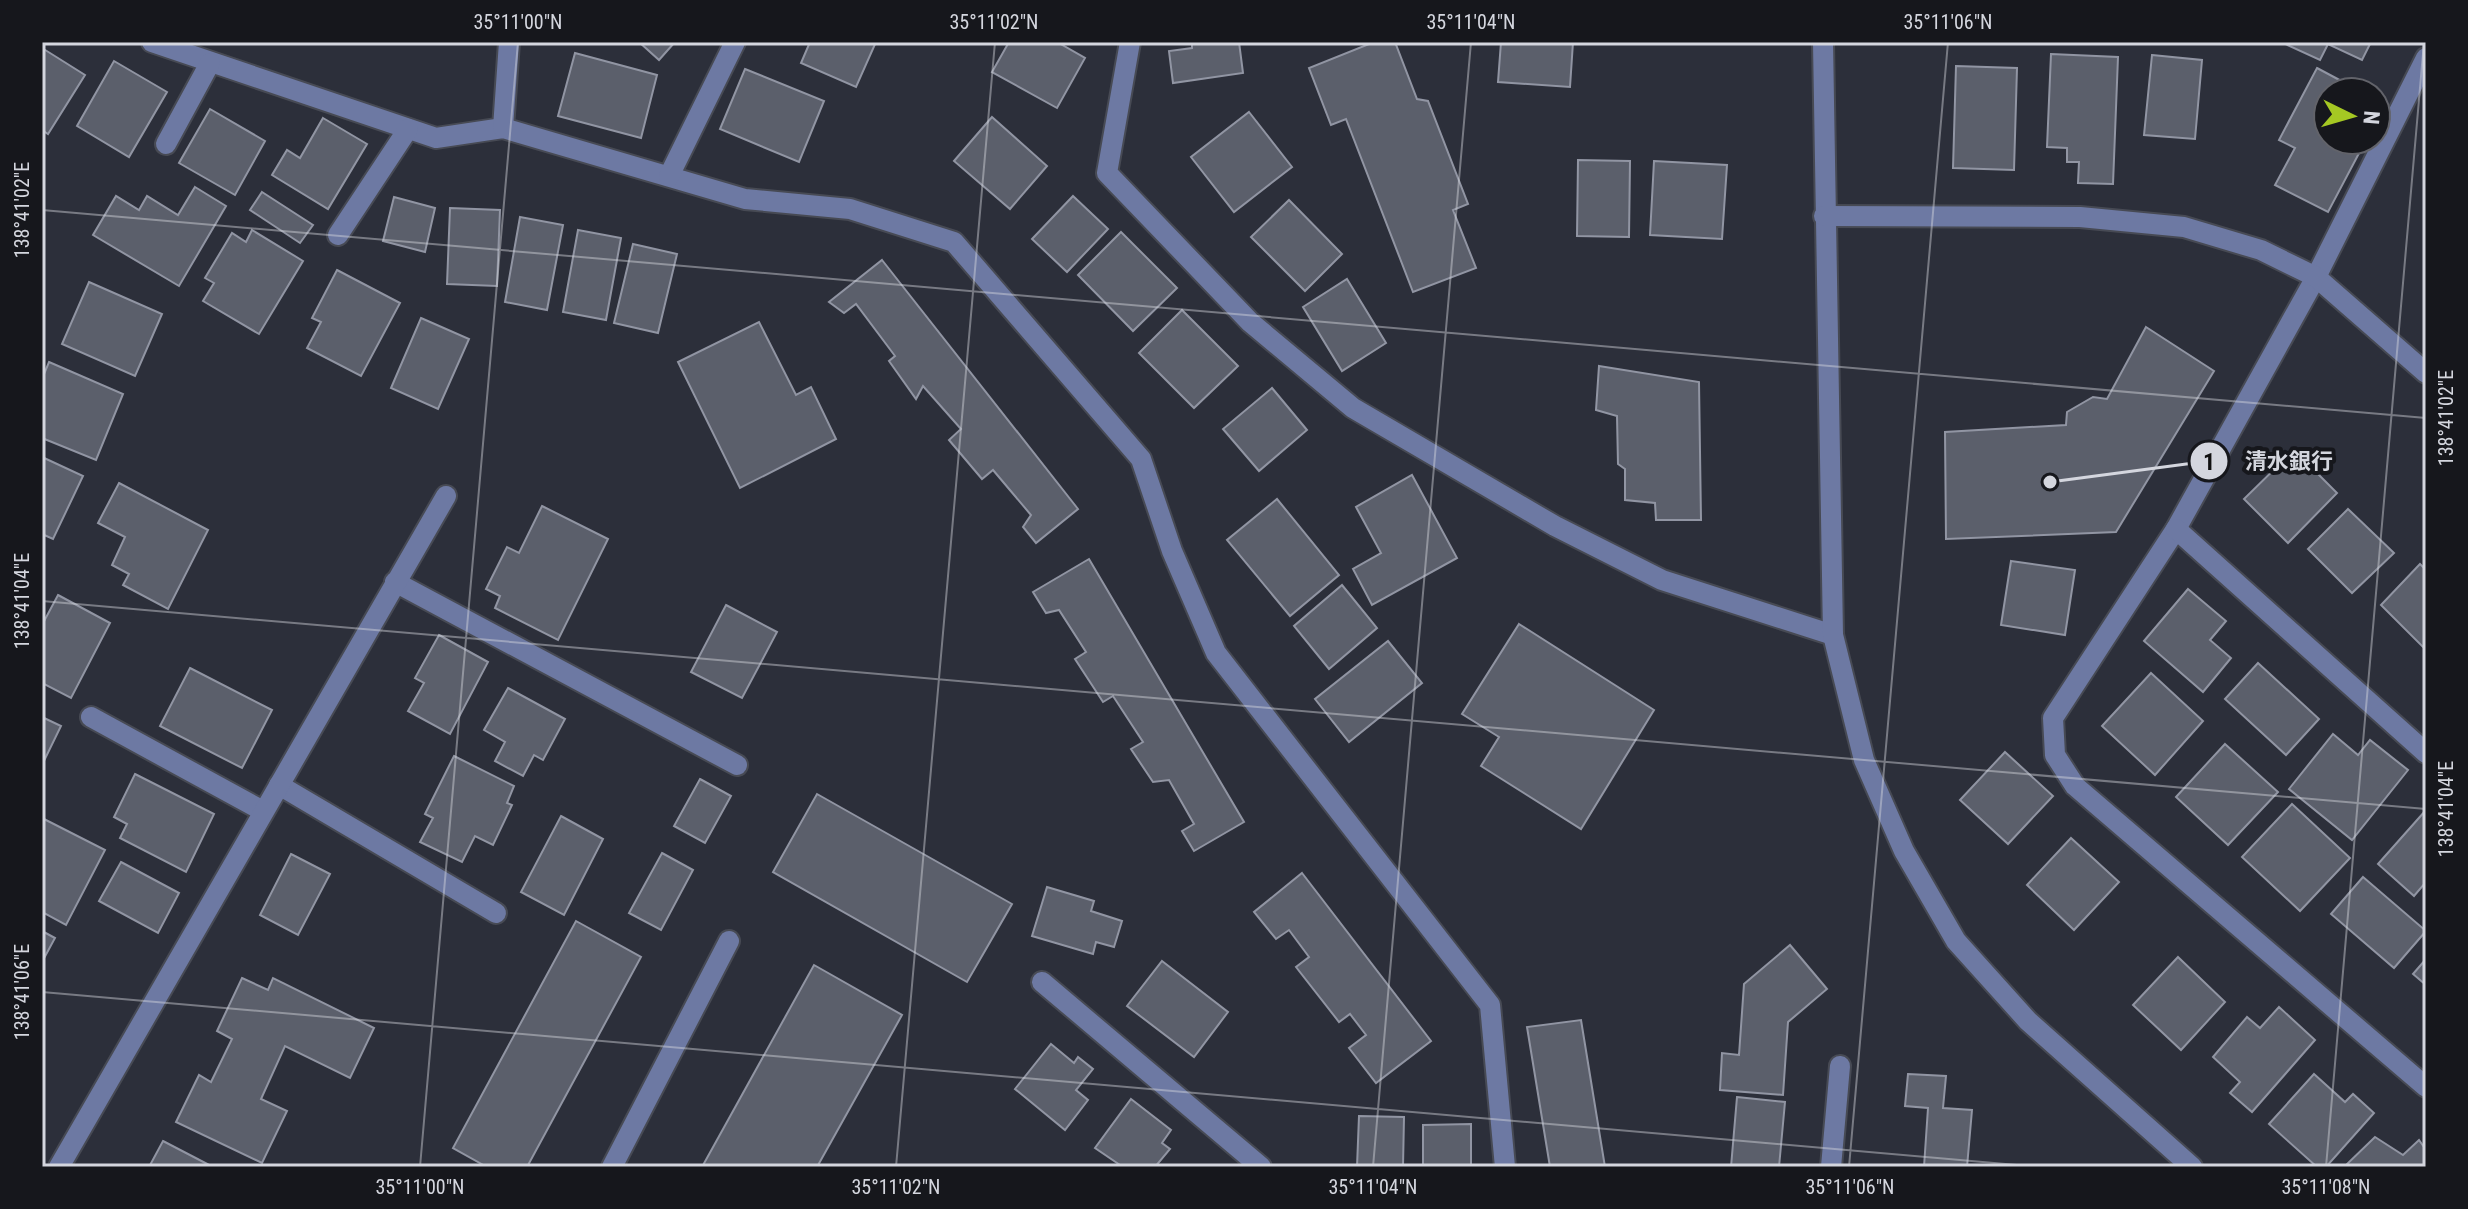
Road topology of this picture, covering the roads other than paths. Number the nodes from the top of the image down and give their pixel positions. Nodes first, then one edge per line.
1 (152, 42) edge
2 (509, 42) edge
3 (735, 42) edge
4 (1130, 42) edge
5 (1823, 42) edge
6 (2426, 58) edge
7 (210, 63) junction
8 (503, 128) junction
9 (408, 129) junction
10 (166, 144) dead end
11 (669, 176) junction
12 (1824, 216) junction
13 (338, 235) dead end
14 (2316, 277) junction
15 (2426, 373) edge
16 (446, 496) dead end
17 (2176, 529) junction
18 (395, 582) junction
19 (1833, 635) junction
20 (91, 717) dead end
21 (2426, 753) edge
22 (737, 765) dead end
23 (279, 785) junction
24 (263, 811) junction
25 (496, 913) dead end
26 (729, 941) dead end
27 (1042, 982) dead end
28 (1840, 1066) dead end
29 (2426, 1087) edge
30 (42, 1162) edge
31 (49, 1167) edge
32 (59, 1167) edge
33 (612, 1167) edge
34 (1261, 1167) edge
35 (1505, 1167) edge
36 (1831, 1167) edge
37 (2192, 1167) edge

1 - 7 street
2 - 8 street
3 - 11 street
4 - 19 street
5 - 12 street
6 - 14 street
7 - 9 street
7 - 10 street
8 - 9 street
8 - 11 street
9 - 13 street
11 - 35 street
12 - 14 street
12 - 19 street
14 - 15 street
14 - 17 street
16 - 18 street
17 - 21 street
17 - 29 street
18 - 22 street
18 - 23 street
19 - 37 street
20 - 24 street
23 - 24 street
23 - 25 street
24 - 32 street
26 - 33 street
27 - 34 street
28 - 36 street
30 - 31 street

